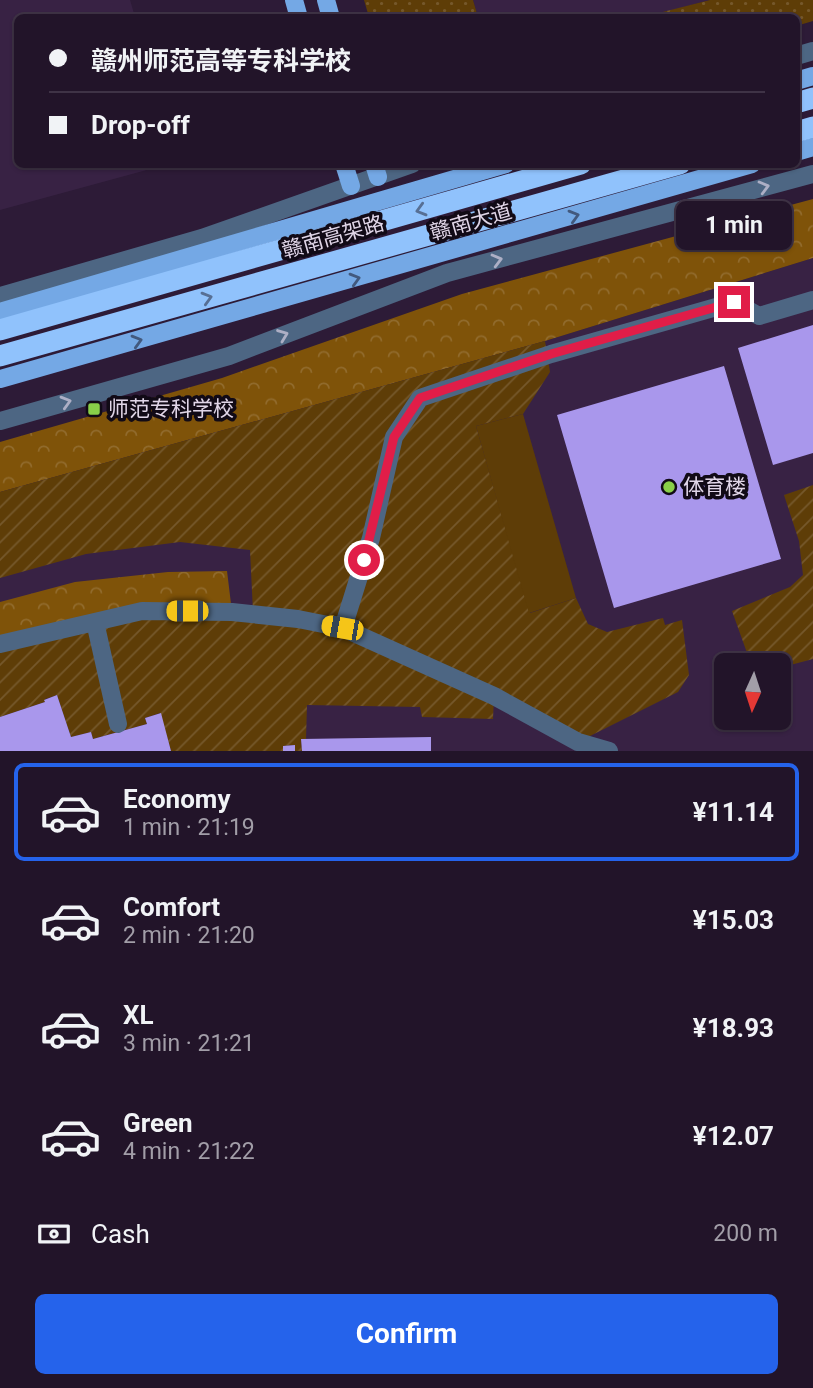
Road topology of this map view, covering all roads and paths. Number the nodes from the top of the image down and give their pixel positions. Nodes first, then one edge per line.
1 (345, 168) edge
2 (492, 168) edge
3 (567, 168) edge
4 (666, 168) edge
5 (738, 168) edge
6 (376, 171) edge
7 (813, 174) edge
8 (351, 186) junction
9 (0, 296) edge
10 (813, 300) edge
11 (0, 312) edge
12 (0, 330) edge
13 (0, 356) edge
14 (0, 379) edge
15 (0, 421) edge
16 (95, 622) junction
17 (342, 628) junction
18 (0, 644) edge
19 (118, 724) dead end
20 (609, 751) edge

1 - 8 main road
2 - 11 main road
3 -> 12 highway, 赣南高架路
13 -> 4 highway, 赣南高架路
14 -> 5 main road, 赣南大道
6 - 8 street
15 -> 7 street
8 - 9 street
10 - 17 street
16 - 17 street
16 - 18 street
16 - 19 street
17 - 20 street

